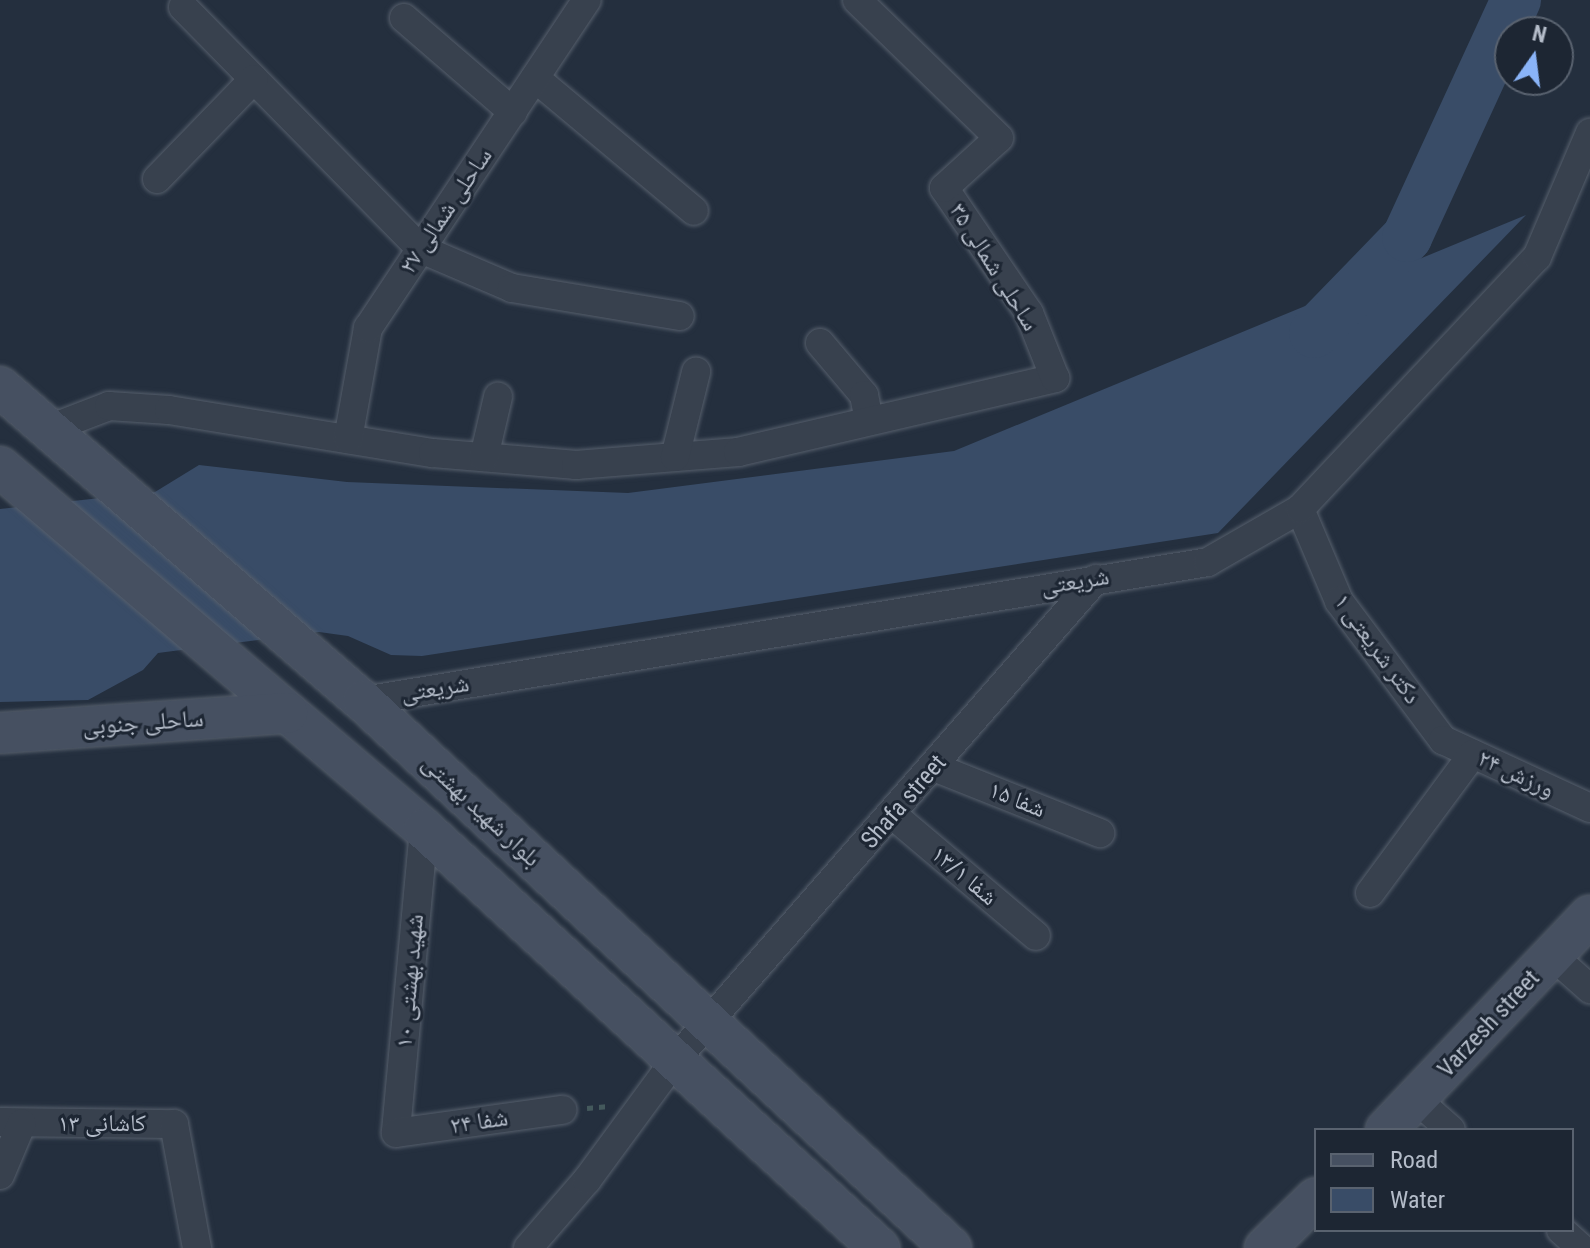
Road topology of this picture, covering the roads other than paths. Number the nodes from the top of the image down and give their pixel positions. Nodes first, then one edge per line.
1 (587, 0) edge
2 (857, 0) edge
3 (183, 7) dead end
4 (404, 18) dead end
5 (535, 78) junction
6 (254, 79) junction
7 (513, 112) junction
8 (1590, 133) edge
9 (157, 179) dead end
10 (694, 211) dead end
11 (421, 249) junction
12 (680, 316) dead end
13 (820, 343) dead end
14 (696, 372) dead end
15 (0, 387) edge
16 (498, 397) dead end
17 (869, 421) junction
18 (49, 429) junction
19 (348, 439) junction
20 (484, 457) junction
21 (675, 457) junction
22 (11, 477) edge
23 (1300, 509) junction
24 (1096, 579) junction
25 (363, 701) junction
26 (287, 713) junction
27 (0, 733) edge
28 (1443, 740) joint
29 (1473, 754) junction
30 (934, 767) junction
31 (1590, 808) edge
32 (893, 815) junction
33 (424, 829) junction
34 (1100, 833) dead end
35 (1370, 893) dead end
36 (1590, 916) edge
37 (1036, 936) dead end
38 (1553, 956) junction
39 (1590, 989) edge
40 (708, 1023) junction
41 (676, 1059) junction
42 (1417, 1100) junction
43 (562, 1110) road end
44 (11, 1123) edge
45 (1388, 1128) edge
46 (1449, 1128) edge
47 (396, 1133) joint
48 (0, 1175) edge
49 (1314, 1200) edge
50 (1563, 1232) edge
51 (1269, 1247) edge
52 (197, 1248) edge
53 (528, 1248) edge
54 (879, 1248) edge
55 (951, 1248) edge
56 (1581, 1248) edge

1 - 5 street, ساحلی شمالی ۲۷
2 - 17 street, ساحلی شمالی ۳۵
3 - 6 street
4 - 7 street
5 - 7 street, ساحلی شمالی ۲۷
5 - 10 street
6 - 9 street
6 - 11 street
7 - 11 street, ساحلی شمالی ۲۷
8 - 23 street, شریعتی
11 - 12 street
11 - 19 street, ساحلی شمالی ۲۷
13 - 17 street
14 - 21 street
15 - 18 main road, بلوار شهید بهشتی
16 - 20 street
17 - 21 street
18 - 19 street
18 - 25 main road, بلوار شهید بهشتی
19 - 20 street
20 - 21 street
22 - 26 main road
23 - 24 street, شریعتی
23 - 28 street, دکتر شریعتی ۱
24 - 25 street, شریعتی
24 - 30 street, Shafa street
25 - 40 main road, بلوار شهید بهشتی
26 - 27 main road, ساحلی جنوبی
26 - 33 main road
28 - 29 street, ورزش ۲۴
29 - 31 street, ورزش ۲۴
29 - 35 street
30 - 32 street, Shafa street
30 - 34 street, شفا ۱۵
32 - 37 street, شفا ۱۳/۱
32 - 40 street, Shafa street
33 - 41 main road
33 - 47 street, شهید بهشتی ۱۰
36 - 38 main road, Varzesh street
38 - 39 street
38 - 42 main road, Varzesh street
40 - 41 street, Shafa street
40 - 55 main road, بلوار شهید بهشتی
41 - 53 street
41 - 54 main road
42 - 45 main road, Varzesh street
42 - 46 street
43 - 47 street, شفا ۲۴
44 - 48 street
44 - 52 street, کاشانی ۱۳
49 - 51 main road
50 - 56 street

